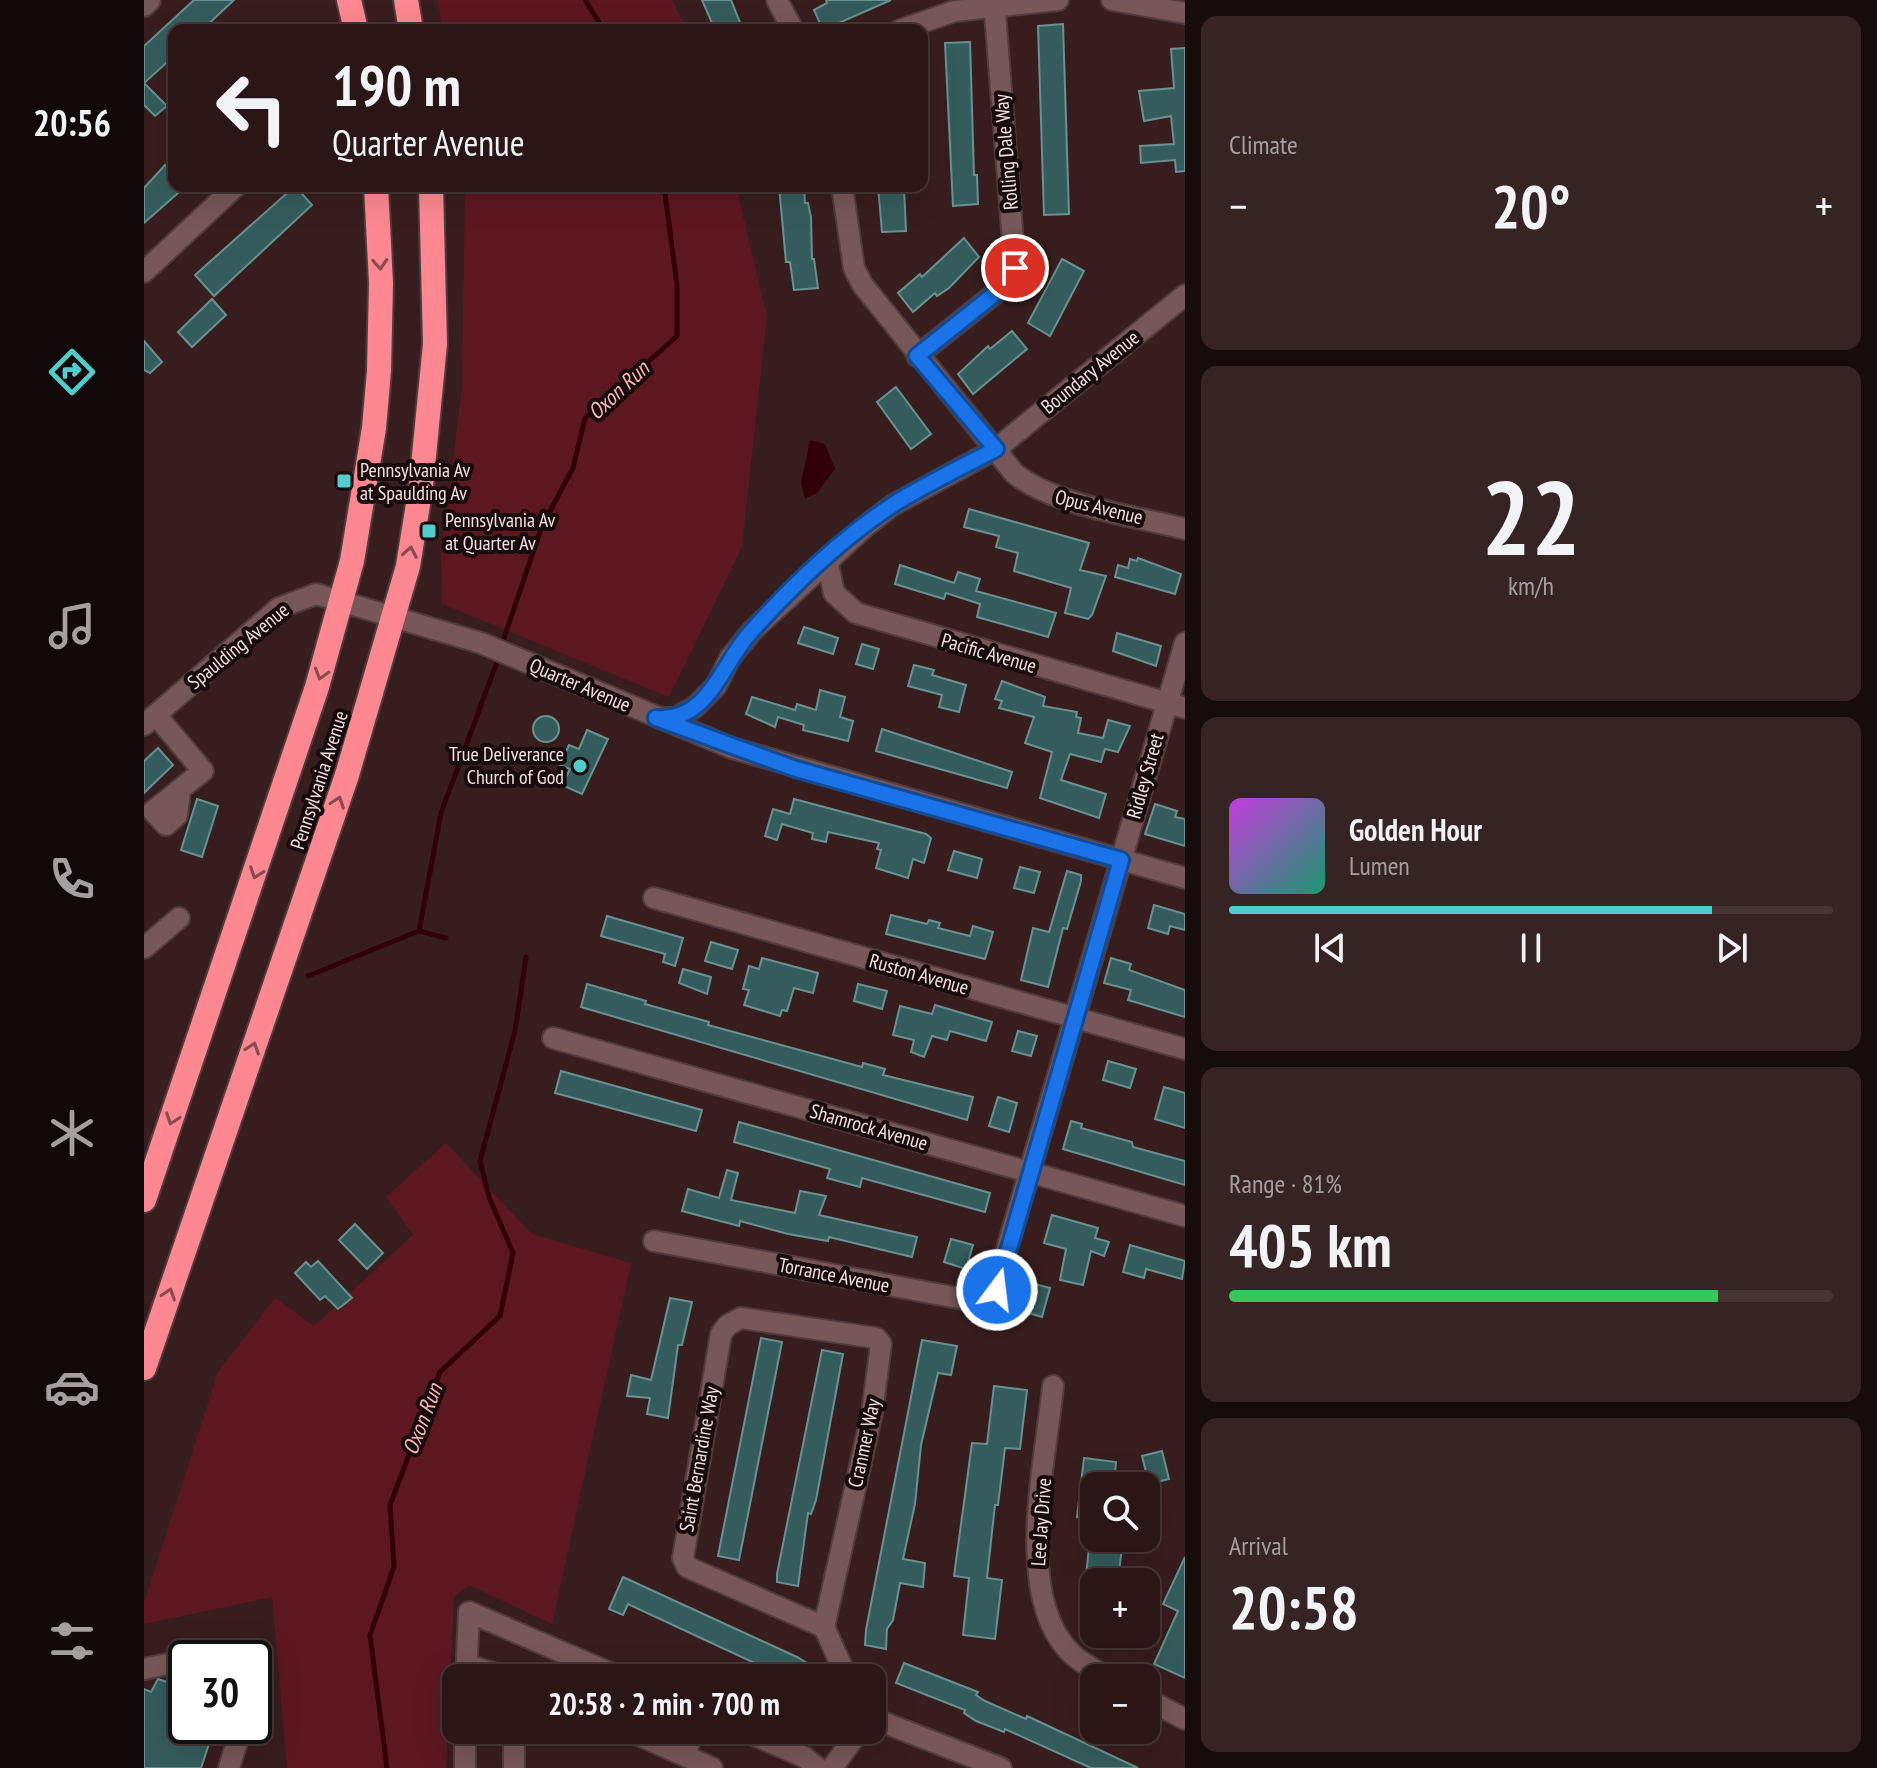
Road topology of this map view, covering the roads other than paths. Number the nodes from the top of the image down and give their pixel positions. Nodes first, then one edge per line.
1 (150, 0) edge
2 (349, 0) edge
3 (406, 0) edge
4 (777, 0) edge
5 (1058, 0) edge
6 (1112, 0) edge
7 (995, 3) edge
8 (144, 6) edge
9 (1185, 13) edge
10 (355, 24) edge
11 (410, 24) edge
12 (790, 24) edge
13 (915, 24) edge
14 (230, 192) edge
15 (376, 192) edge
16 (431, 192) edge
17 (843, 192) edge
18 (144, 272) edge
19 (1185, 295) edge
20 (917, 356) junction
21 (996, 449) junction
22 (1185, 529) edge
23 (827, 560) junction
24 (342, 602) junction
25 (395, 615) junction
26 (1185, 643) edge
27 (1176, 706) edge
28 (656, 718) junction
29 (150, 720) edge
30 (180, 790) dead end
31 (1121, 860) junction
32 (1185, 878) edge
33 (654, 898) dead end
34 (179, 918) dead end
35 (144, 948) edge
36 (1075, 1018) junction
37 (553, 1038) dead end
38 (1185, 1049) edge
39 (1029, 1172) junction
40 (144, 1200) edge
41 (1185, 1216) edge
42 (654, 1241) dead end
43 (1000, 1278) joint
44 (798, 1326) joint
45 (144, 1368) edge
46 (1053, 1386) dead end
47 (824, 1627) junction
48 (168, 1664) edge
49 (467, 1664) edge
50 (590, 1664) edge
51 (841, 1664) edge
52 (1086, 1664) edge
53 (144, 1669) edge
54 (1160, 1706) edge
55 (1185, 1719) edge
56 (886, 1723) edge
57 (236, 1744) edge
58 (465, 1744) edge
59 (514, 1744) edge
60 (659, 1744) edge
61 (689, 1744) edge
62 (774, 1744) edge
63 (850, 1744) edge
64 (684, 1755) junction
65 (229, 1768) edge
66 (465, 1768) edge
67 (514, 1768) edge
68 (712, 1768) edge
69 (818, 1768) edge
70 (832, 1768) edge
71 (1001, 1768) edge

1 - 8 street
2 - 10 highway
3 - 11 highway
4 - 12 street
5 - 7 street
6 - 9 street
7 - 13 street
7 - 20 street, Rolling Dale Way
14 - 18 street
15 -> 24 highway, Pennsylvania Avenue
25 -> 16 highway, Pennsylvania Avenue
17 - 20 street, Opus Avenue
19 - 21 street, Boundary Avenue
20 - 21 street, Opus Avenue
21 - 22 street, Opus Avenue
21 - 23 street
23 - 27 street, Pacific Avenue
23 - 28 street
24 - 25 street, Quarter Avenue
24 - 29 street, Spaulding Avenue
24 -> 40 highway, Pennsylvania Avenue
25 - 28 street, Quarter Avenue
45 -> 25 highway, Pennsylvania Avenue
26 - 27 street, Ridley Street
27 - 31 street, Ridley Street
28 - 31 street, Quarter Avenue
29 - 30 street
31 - 32 street, Quarter Avenue
31 - 36 street, Ridley Street
33 - 36 street, Ruston Avenue
34 - 35 street
36 - 38 street, Ruston Avenue
36 - 39 street, Ridley Street
37 - 39 street, Shamrock Avenue
39 - 41 street, Shamrock Avenue
39 - 43 street, Ridley Street
42 - 43 street, Torrance Avenue
44 - 47 street, Cranmer Way
44 - 47 street, Saint Bernardine Way
46 - 52 street, Lee Jay Drive
47 - 51 street
48 - 53 street
49 - 50 street
54 - 55 street
56 - 71 street
57 - 65 street
58 - 66 street
59 - 67 street
60 - 64 street
61 - 64 street
62 - 69 street
63 - 70 street
64 - 68 street

